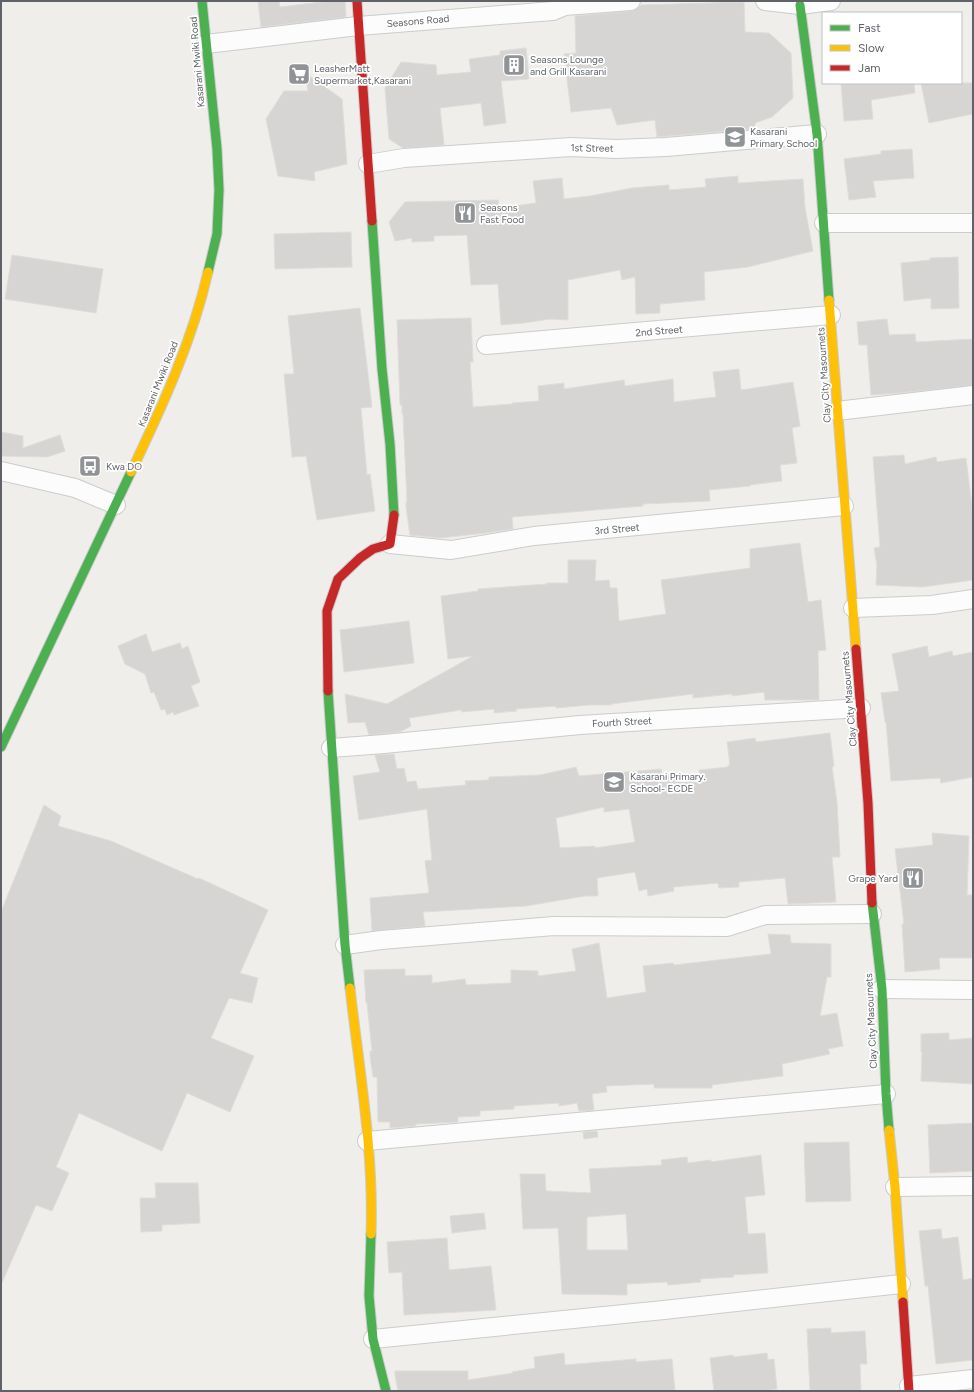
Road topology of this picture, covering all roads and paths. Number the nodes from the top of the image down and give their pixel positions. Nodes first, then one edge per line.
1 (202, 1) edge
2 (357, 1) edge
3 (631, 1) edge
4 (765, 1) edge
5 (831, 1) edge
6 (800, 5) junction
7 (552, 6) edge
8 (358, 26) junction
9 (206, 44) junction
10 (817, 134) junction
11 (368, 164) junction
12 (824, 223) junction
13 (973, 223) edge
14 (831, 315) junction
15 (486, 345) dead end
16 (973, 395) edge
17 (836, 411) junction
18 (1, 471) edge
19 (116, 505) junction
20 (844, 506) junction
21 (390, 544) junction
22 (973, 599) edge
23 (853, 608) junction
24 (861, 708) junction
25 (1, 747) edge
26 (331, 748) junction
27 (872, 914) junction
28 (345, 945) junction
29 (882, 989) junction
30 (973, 990) edge
31 (886, 1094) junction
32 (367, 1140) junction
33 (973, 1186) edge
34 (895, 1187) junction
35 (901, 1284) junction
36 (373, 1339) junction
37 (973, 1379) edge
38 (909, 1388) edge
39 (386, 1391) edge

1 - 9 street, Kasarani Mwiki Road
2 - 8 street
3 - 7 street, Seasons Road
4 - 6 street
5 - 6 street
6 - 10 street, Clay City Masournets
7 - 8 street, Seasons Road
8 - 9 street, Seasons Road
8 - 11 street
9 - 19 street, Kasarani Mwiki Road
10 - 11 street, 1st Street
10 - 12 street, Clay City Masournets
11 - 21 street
12 - 13 street
12 - 14 street, Clay City Masournets
14 - 15 street, 2nd Street
14 - 17 street, Clay City Masournets
16 - 17 street
17 - 20 street, Clay City Masournets
18 - 19 street
19 - 25 street, Kasarani Mwiki Road
20 - 21 street, 3rd Street
20 - 23 street, Clay City Masournets
21 - 26 street
22 - 23 street
23 - 24 street, Clay City Masournets
24 - 26 street, Fourth Street
24 - 27 street, Clay City Masournets
26 - 28 street
27 - 28 street
27 - 29 street, Clay City Masournets
28 - 32 street
29 - 30 street
29 - 31 street, Clay City Masournets
31 - 32 street
31 - 34 street, Clay City Masournets
32 - 36 street
33 - 34 street
34 - 35 street, Clay City Masournets
35 - 36 street
35 - 38 street, Clay City Masournets
36 - 39 street
37 - 38 street

